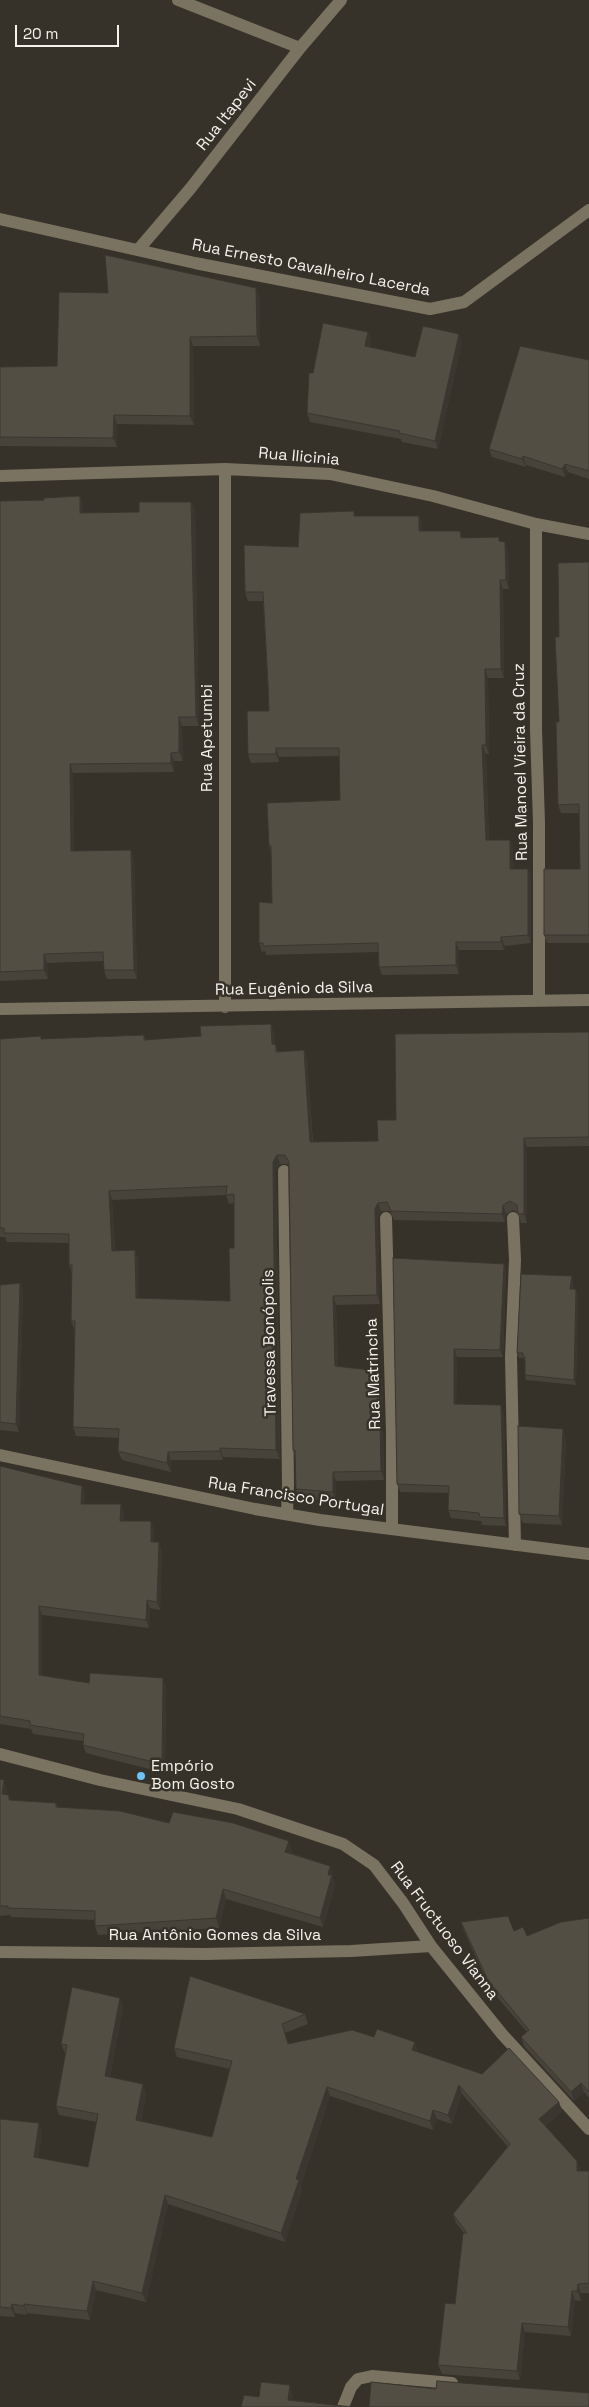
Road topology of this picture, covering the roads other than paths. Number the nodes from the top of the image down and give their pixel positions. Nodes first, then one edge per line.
1 (178, 0) edge
2 (342, 0) edge
3 (300, 48) junction
4 (589, 210) edge
5 (0, 219) edge
6 (138, 250) junction
7 (225, 469) junction
8 (0, 476) edge
9 (536, 524) junction
10 (589, 534) edge
11 (538, 1000) junction
12 (589, 1000) edge
13 (225, 1007) junction
14 (0, 1010) edge
15 (284, 1171) edge
16 (386, 1218) edge
17 (513, 1218) edge
18 (0, 1454) edge
19 (287, 1514) junction
20 (392, 1529) junction
21 (515, 1545) junction
22 (589, 1554) edge
23 (0, 1754) edge
24 (431, 1946) junction
25 (0, 1952) edge
26 (589, 2129) edge
27 (461, 2384) edge
28 (343, 2407) edge

1 - 3 street
2 - 3 street, Rua Itapevi
3 - 6 street, Rua Itapevi
4 - 6 street, Rua Ernesto Cavalheiro Lacerda
5 - 6 street, Rua Ernesto Cavalheiro Lacerda
7 - 8 street, Rua Ilicinia
7 - 9 street, Rua Ilicinia
7 - 13 street, Rua Apetumbi
9 - 10 street, Rua Ilicinia
9 - 11 street, Rua Manoel Vieira da Cruz
11 - 12 street, Rua Eugênio da Silva
11 - 13 street, Rua Eugênio da Silva
13 - 14 street, Rua Eugênio da Silva
15 - 19 street, Travessa Bonópolis
16 - 20 street, Rua Matrincha
17 - 21 street
18 - 19 street, Rua Francisco Portugal
19 - 20 street, Rua Francisco Portugal
20 - 21 street, Rua Francisco Portugal
21 - 22 street, Rua Francisco Portugal
23 - 24 street, Rua Fructuoso Vianna
24 - 25 street, Rua Antônio Gomes da Silva
24 - 26 street, Rua Fructuoso Vianna
27 - 28 street

